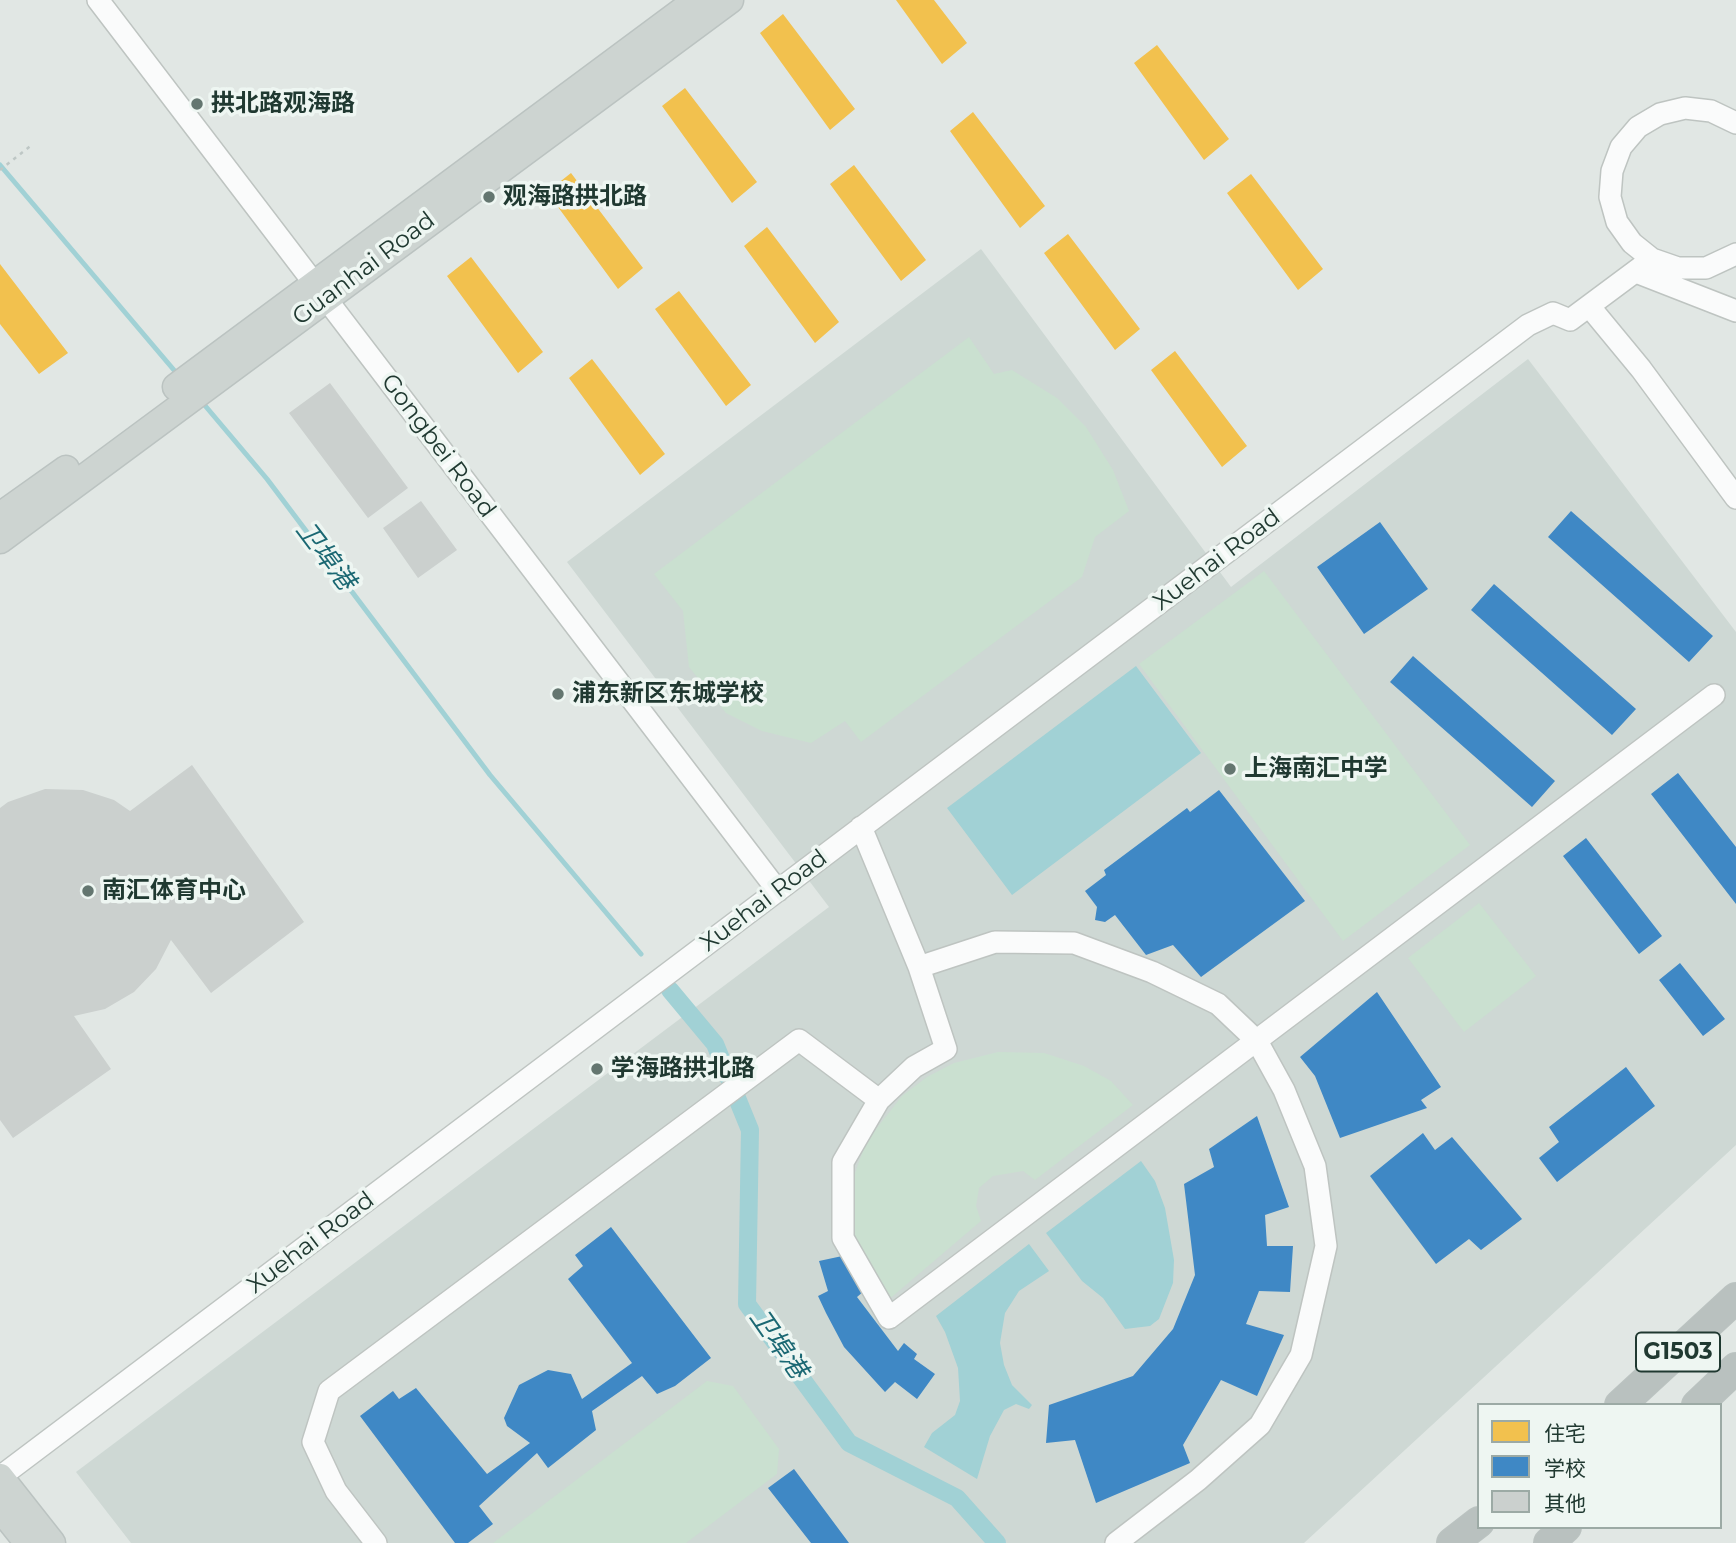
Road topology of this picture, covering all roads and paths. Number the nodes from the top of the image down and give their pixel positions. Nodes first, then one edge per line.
1 (98, 0) edge
2 (696, 0) edge
3 (730, 0) edge
4 (1736, 122) edge
5 (33, 144) dead end
6 (0, 170) edge
7 (1736, 254) edge
8 (1644, 266) junction
9 (319, 290) junction
10 (1589, 306) junction
11 (1736, 311) edge
12 (166, 406) junction
13 (1736, 498) edge
14 (0, 516) edge
15 (0, 540) edge
16 (1714, 695) dead end
17 (862, 827) junction
18 (778, 891) junction
19 (919, 967) junction
20 (1257, 1041) junction
21 (879, 1100) junction
22 (1736, 1298) edge
23 (1736, 1368) edge
24 (1622, 1403) edge
25 (1699, 1403) edge
26 (0, 1477) edge
27 (1477, 1524) edge
28 (20, 1527) edge
29 (1485, 1529) edge
30 (1564, 1529) edge
31 (1570, 1529) edge
32 (54, 1543) edge
33 (376, 1543) edge
34 (1116, 1543) edge
35 (1452, 1543) edge
36 (1470, 1543) edge
37 (1549, 1543) edge
38 (1558, 1543) edge

1 - 9 street, Gongbei Road
2 - 9 main road, Guanhai Road
3 - 9 main road, Guanhai Road
4 - 8 street
5 - 6 path
7 - 8 street
8 - 10 street
8 - 11 street
9 - 12 main road, Guanhai Road
9 - 18 street, Gongbei Road
10 - 13 street
10 - 17 street, Xuehai Road
12 - 14 main road, Guanhai Road
12 - 15 main road, Guanhai Road
16 - 20 street
17 - 18 street, Xuehai Road
17 - 19 street
18 - 26 street, Xuehai Road
19 - 20 street
19 - 21 street
20 - 21 street
20 - 34 street
21 - 33 street
22 - 24 highway, G1503
23 - 25 highway, G1503
26 - 28 main road
27 - 35 highway
28 - 32 main road
29 - 36 highway
30 - 37 highway
31 - 38 highway

